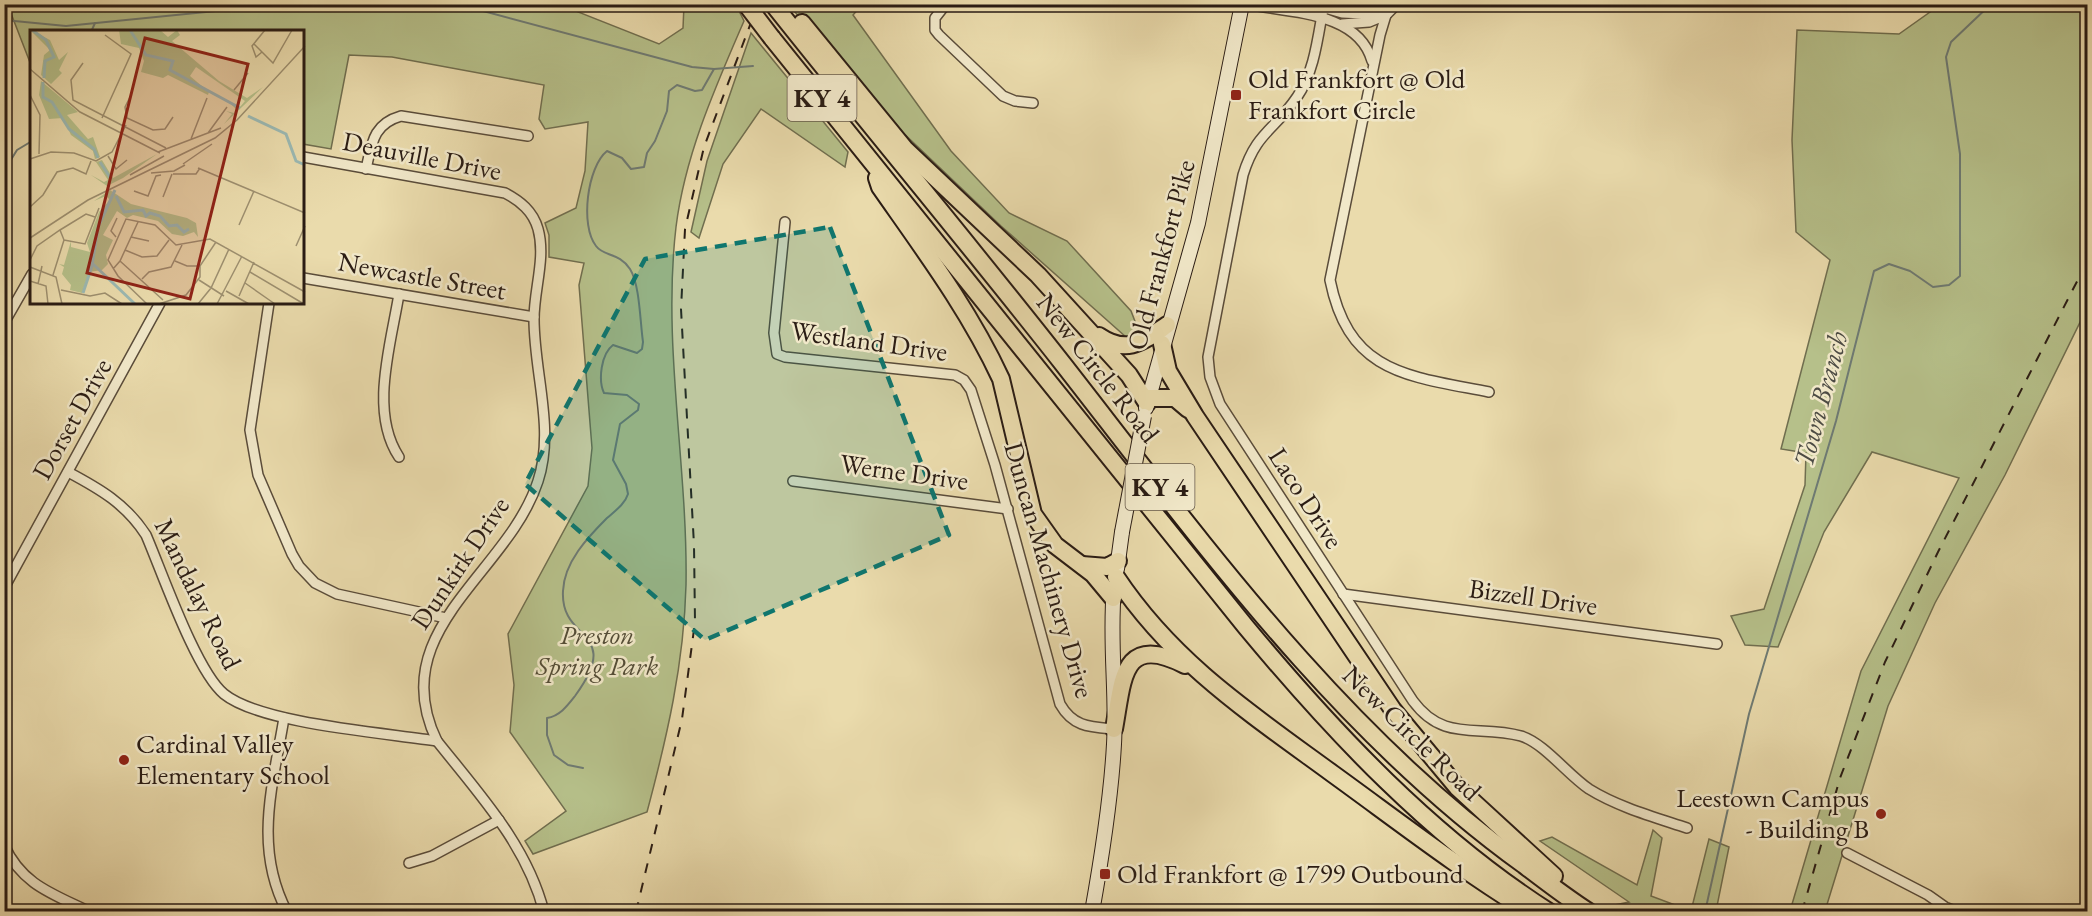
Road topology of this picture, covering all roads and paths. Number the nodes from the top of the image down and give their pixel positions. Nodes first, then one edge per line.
1 (746, 4) edge
2 (946, 4) edge
3 (1244, 4) edge
4 (1311, 4) edge
5 (1397, 4) edge
6 (1324, 6) edge
7 (777, 9) edge
8 (1386, 15) junction
9 (1321, 19) junction
10 (1339, 23) junction
11 (1373, 65) junction
12 (1033, 103) dead end
13 (528, 136) dead end
14 (304, 157) edge
15 (872, 159) junction
16 (366, 169) junction
17 (784, 222) dead end
18 (540, 242) joint
19 (30, 278) edge
20 (304, 278) edge
21 (399, 294) junction
22 (159, 304) edge
23 (269, 304) edge
24 (534, 318) junction
25 (4, 323) edge
26 (1167, 326) junction
27 (1090, 330) junction
28 (1162, 344) junction
29 (971, 390) joint
30 (1489, 392) dead end
31 (1146, 406) junction
32 (1195, 416) junction
33 (399, 457) dead end
34 (68, 472) junction
35 (794, 481) dead end
36 (1008, 509) junction
37 (1081, 565) junction
38 (1117, 569) junction
39 (4, 588) edge
40 (1343, 594) junction
41 (1113, 598) junction
42 (446, 618) junction
43 (1717, 644) dead end
44 (1197, 669) junction
45 (284, 718) junction
46 (1114, 729) junction
47 (437, 741) junction
48 (499, 820) junction
49 (1686, 828) dead end
50 (4, 844) edge
51 (1847, 854) dead end
52 (409, 863) dead end
53 (1585, 909) edge
54 (90, 912) edge
55 (287, 912) edge
56 (544, 912) edge
57 (1092, 912) edge
58 (1530, 912) edge
59 (1549, 912) edge
60 (1958, 912) edge

1 - 15 highway, New Circle Road / KY 4, bridge
2 - 12 street
3 - 9 street
3 - 26 main road, Old Frankfort Pike
4 - 6 street
5 - 8 street
6 - 8 street
6 - 9 street, Laco Drive
7 - 27 highway
7 - 53 highway, New Circle Road / KY 4
8 - 10 street
8 - 11 street
9 - 10 street
9 - 40 street, Laco Drive
10 - 11 street
11 - 30 street
13 - 16 street
14 - 16 street, Deauville Drive
15 - 37 highway
15 - 59 highway, New Circle Road / KY 4
16 - 18 street, Deauville Drive
17 - 29 street, Westland Drive
18 - 24 street, Dunkirk Drive
19 - 25 street
20 - 21 street, Newcastle Street
21 - 24 street, Newcastle Street
21 - 33 street
22 - 34 street, Dorset Drive
23 - 42 street
24 - 42 street, Dunkirk Drive
26 - 27 highway
26 - 28 main road, Old Frankfort Pike
27 - 31 highway
28 - 31 main road, Old Frankfort Pike
28 - 32 highway
29 - 36 street, Duncan Machinery Drive
31 - 32 highway
31 - 38 main road, Old Frankfort Pike, bridge
32 - 53 highway
34 - 39 street, Dorset Drive
34 - 45 street, Mandalay Road
35 - 36 street, Werne Drive
36 - 46 street, Duncan Machinery Drive
37 - 38 highway
37 - 41 highway
38 - 41 main road, Old Frankfort Pike
38 - 44 highway
40 - 43 street, Bizzell Drive
40 - 49 street, Laco Drive
41 - 46 main road, Old Frankfort Pike
42 - 47 street, Dunkirk Drive
44 - 46 highway
44 - 58 highway
45 - 47 street, Mandalay Road
45 - 55 street
46 - 57 main road, Old Frankfort Pike
47 - 48 street, Dunkirk Drive
48 - 52 street
48 - 56 street, Dunkirk Drive
50 - 54 street
51 - 60 street

